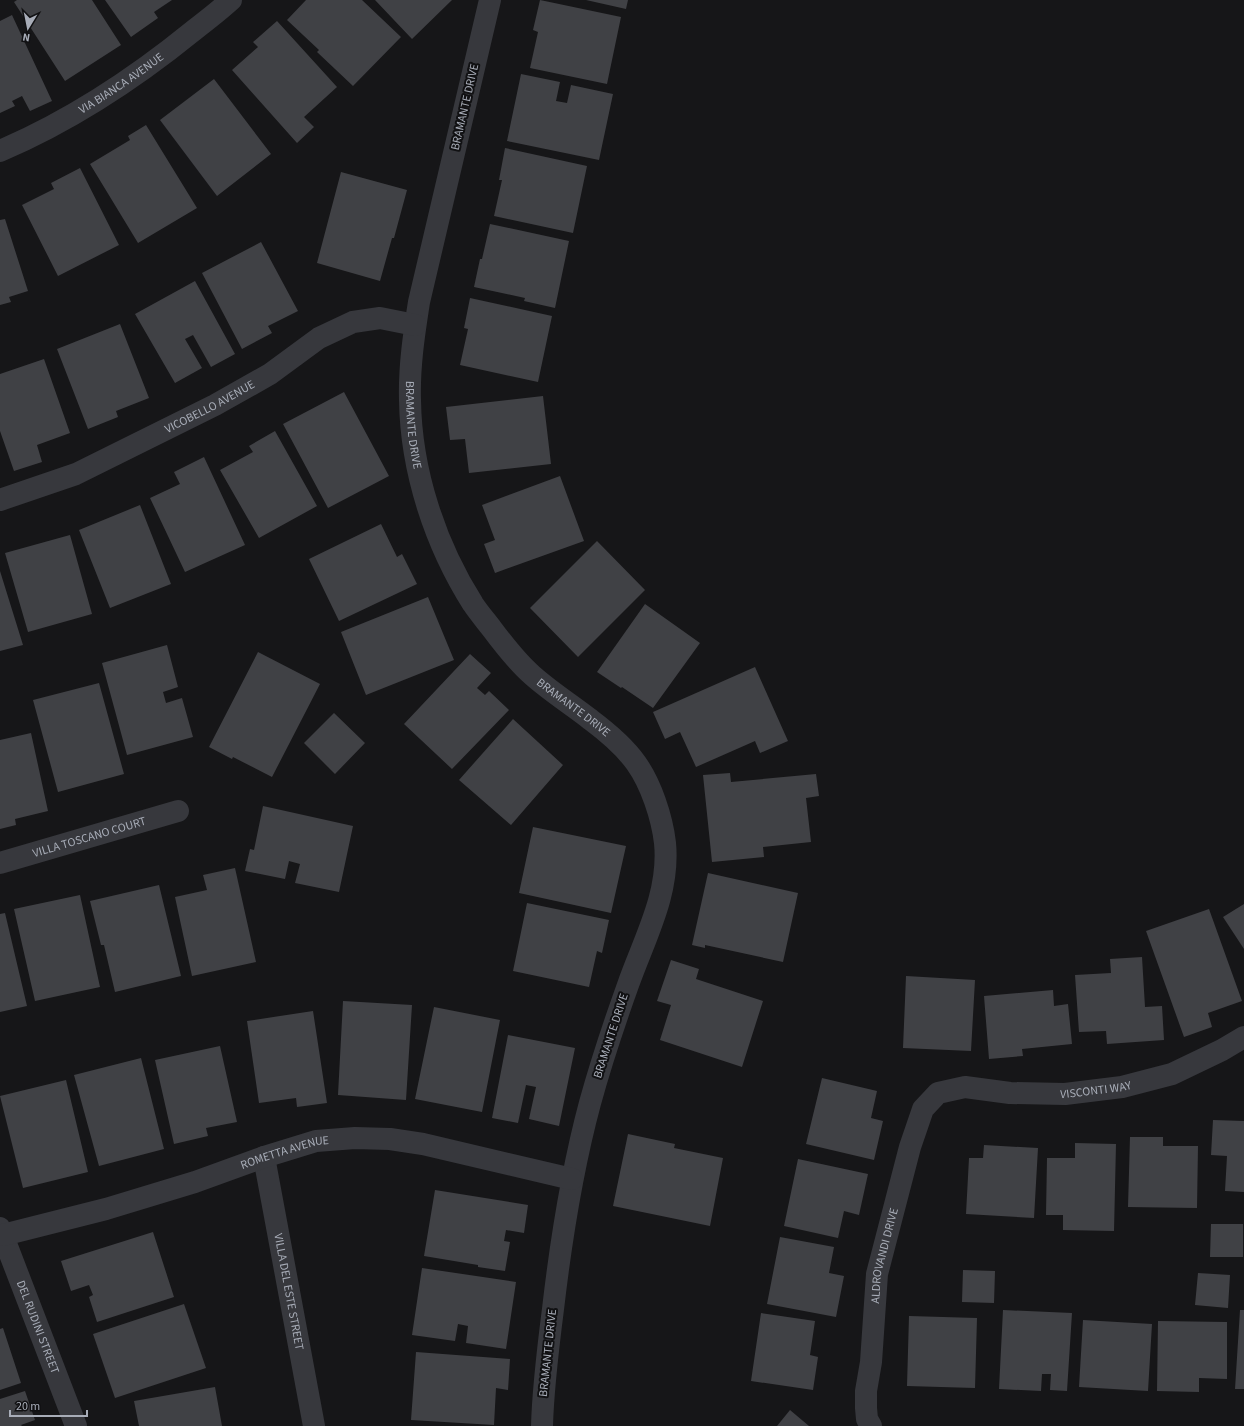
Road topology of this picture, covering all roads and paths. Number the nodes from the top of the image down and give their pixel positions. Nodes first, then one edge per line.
1 (231, 0) edge
2 (490, 0) edge
3 (0, 151) edge
4 (415, 325) junction
5 (0, 500) edge
6 (178, 811) dead end
7 (0, 863) edge
8 (1244, 1037) edge
9 (938, 1093) joint
10 (264, 1157) junction
11 (572, 1179) junction
12 (2, 1232) edge
13 (76, 1426) edge
14 (314, 1426) edge
15 (542, 1426) edge
16 (871, 1426) edge

1 - 3 street, VIA BIANCA AVENUE
2 - 4 street, BRAMANTE DRIVE
4 - 5 street, VICOBELLO AVENUE
4 - 11 street, BRAMANTE DRIVE
6 - 7 street, VILLA TOSCANO COURT
8 - 9 street, VISCONTI WAY
9 - 16 street, ALDROVANDI DRIVE
10 - 11 street, ROMETTA AVENUE
10 - 12 street, ROMETTA AVENUE
10 - 14 street, VILLA DEL ESTE STREET
11 - 15 street, BRAMANTE DRIVE
12 - 13 street, DEL RUDINI STREET

